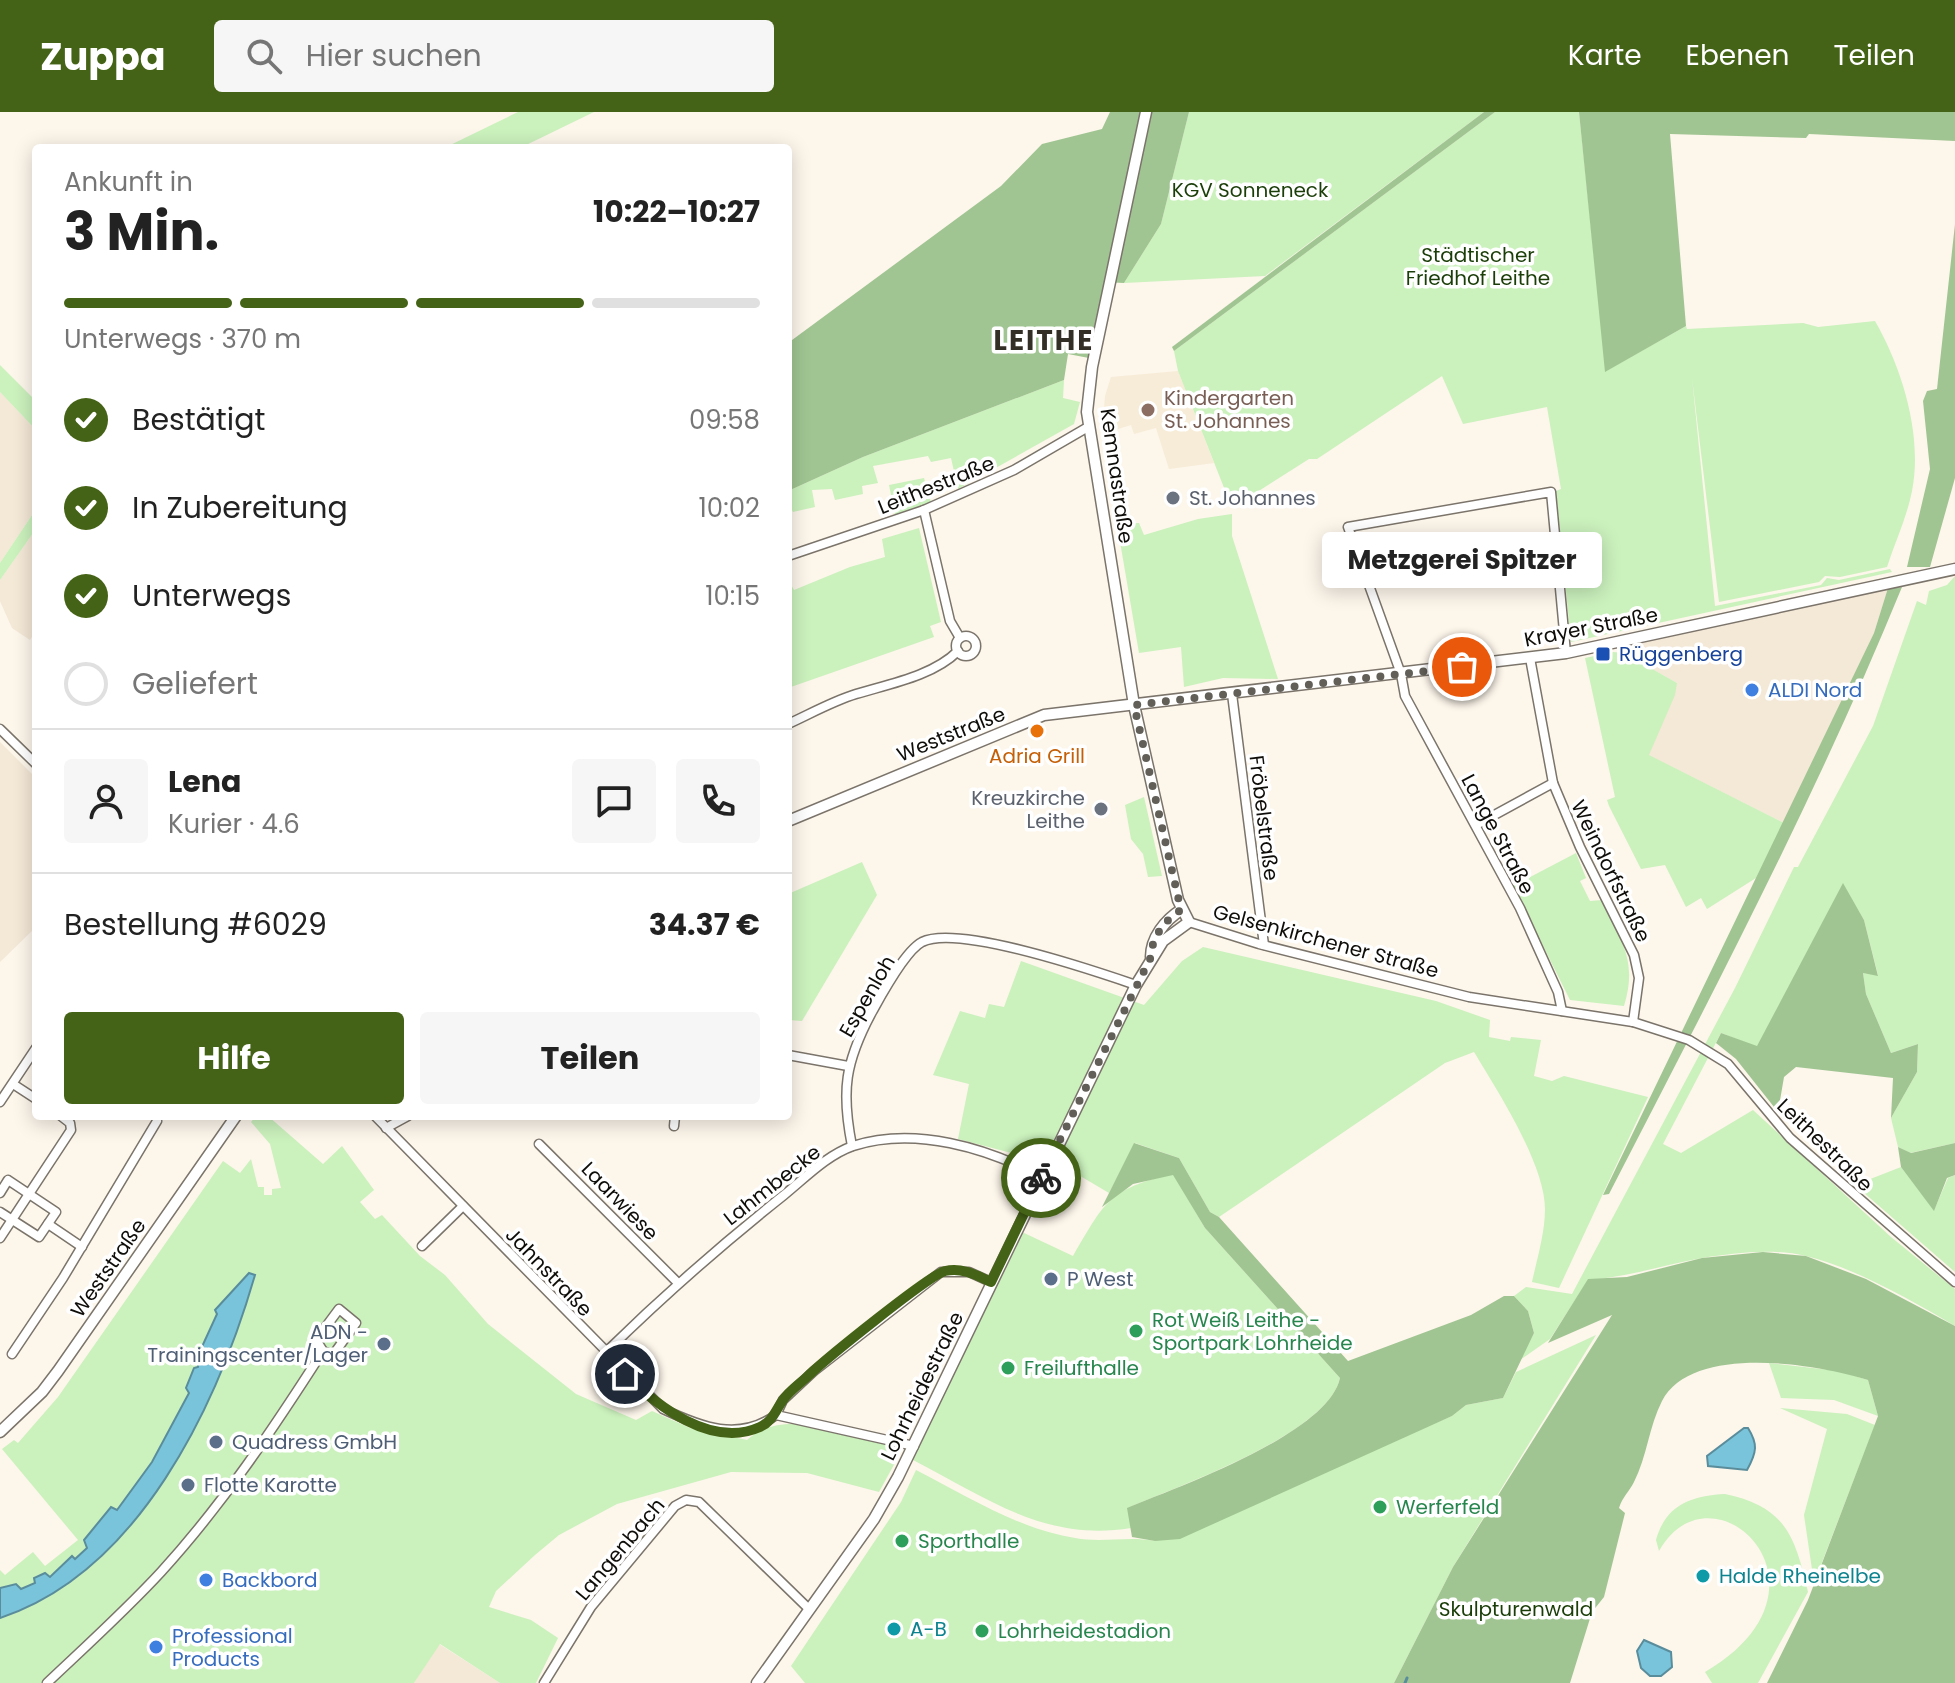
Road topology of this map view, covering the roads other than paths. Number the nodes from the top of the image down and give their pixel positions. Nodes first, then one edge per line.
1 (1146, 112) edge
2 (1088, 427) junction
3 (924, 510) junction
4 (792, 555) edge
5 (1955, 569) edge
6 (960, 638) junction
7 (958, 651) junction
8 (1566, 653) junction
9 (1530, 658) junction
10 (1401, 674) junction
11 (1232, 694) junction
12 (1134, 705) junction
13 (792, 722) edge
14 (0, 729) edge
15 (32, 760) edge
16 (1553, 783) junction
17 (792, 819) edge
18 (1476, 825) junction
19 (1181, 910) junction
20 (1189, 922) junction
21 (1264, 945) junction
22 (1151, 957) junction
23 (1136, 985) junction
24 (1562, 1011) junction
25 (1633, 1022) junction
26 (1675, 1034) joint
27 (32, 1054) edge
28 (792, 1056) edge
29 (848, 1066) junction
30 (13, 1084) junction
31 (32, 1096) edge
32 (0, 1102) edge
33 (66, 1120) edge
34 (233, 1120) edge
35 (379, 1120) edge
36 (401, 1120) edge
37 (157, 1121) dead end
38 (386, 1128) junction
39 (539, 1144) dead end
40 (852, 1146) junction
41 (1042, 1177) junction
42 (0, 1193) edge
43 (29, 1194) junction
44 (463, 1206) junction
45 (0, 1212) edge
46 (12, 1220) junction
47 (48, 1224) junction
48 (0, 1238) edge
49 (422, 1246) dead end
50 (82, 1247) junction
51 (677, 1282) junction
52 (991, 1282) junction
53 (1955, 1282) edge
54 (323, 1351) junction
55 (605, 1353) junction
56 (12, 1354) dead end
57 (776, 1415) junction
58 (0, 1432) edge
59 (914, 1446) junction
60 (809, 1609) junction
61 (47, 1683) edge
62 (544, 1683) edge
63 (757, 1683) edge

1 - 2 street, Kemnastraße
2 - 3 street, Leithestraße
2 - 12 street, Kemnastraße
3 - 4 street, Leithestraße
3 - 6 street
5 - 8 street, Krayer Straße
6 - 7 street
6 - 7 street
7 - 13 street
8 - 9 street, Krayer Straße
8 - 10 street, Lange Straße
9 - 10 street, Krayer Straße
9 - 16 street, Weindorfstraße
10 - 11 street, Krayer Straße
10 - 18 street, Lange Straße
11 - 12 street, Krayer Straße
11 - 21 street, Fröbelstraße
12 - 17 street, Weststraße
12 - 19 street, Gelsenkirchener Straße
14 - 15 street
16 - 18 street, Weindorfstraße
16 - 25 street, Weindorfstraße
18 - 24 street, Lange Straße
19 - 20 street, Gelsenkirchener Straße
19 - 22 street, Lohrheidestraße
20 - 21 street, Gelsenkirchener Straße
20 - 22 street, Lohrheidestraße
21 - 24 street, Gelsenkirchener Straße
22 - 23 street, Lohrheidestraße
23 - 29 street, Espenloh
23 - 41 street, Lohrheidestraße
24 - 25 street, Gelsenkirchener Straße
25 - 26 street, Gelsenkirchener Straße
26 - 53 street, Leithestraße
27 - 30 street
28 - 29 street
29 - 40 street, Espenloh
30 - 31 street
30 - 32 street
33 - 43 street
34 - 58 street, Weststraße
35 - 38 street, Jahnstraße
36 - 38 street
37 - 50 street
38 - 44 street, Jahnstraße
39 - 51 street, Laarwiese
40 - 41 street, Lahmbecke
40 - 51 street, Lahmbecke
41 - 52 street, Lohrheidestraße
42 - 43 street
43 - 46 street
43 - 47 street
44 - 49 street
44 - 55 street, Jahnstraße
45 - 46 street
46 - 47 street
46 - 48 street
47 - 50 street
50 - 56 street
51 - 55 street, Lahmbecke
52 - 57 street, Jahnstraße
52 - 59 street, Lohrheidestraße
54 - 54 street
54 - 61 street
55 - 57 street, Jahnstraße
57 - 59 street
59 - 60 street, Lohrheidestraße
60 - 62 street, Langenbach
60 - 63 street, Lohrheidestraße

